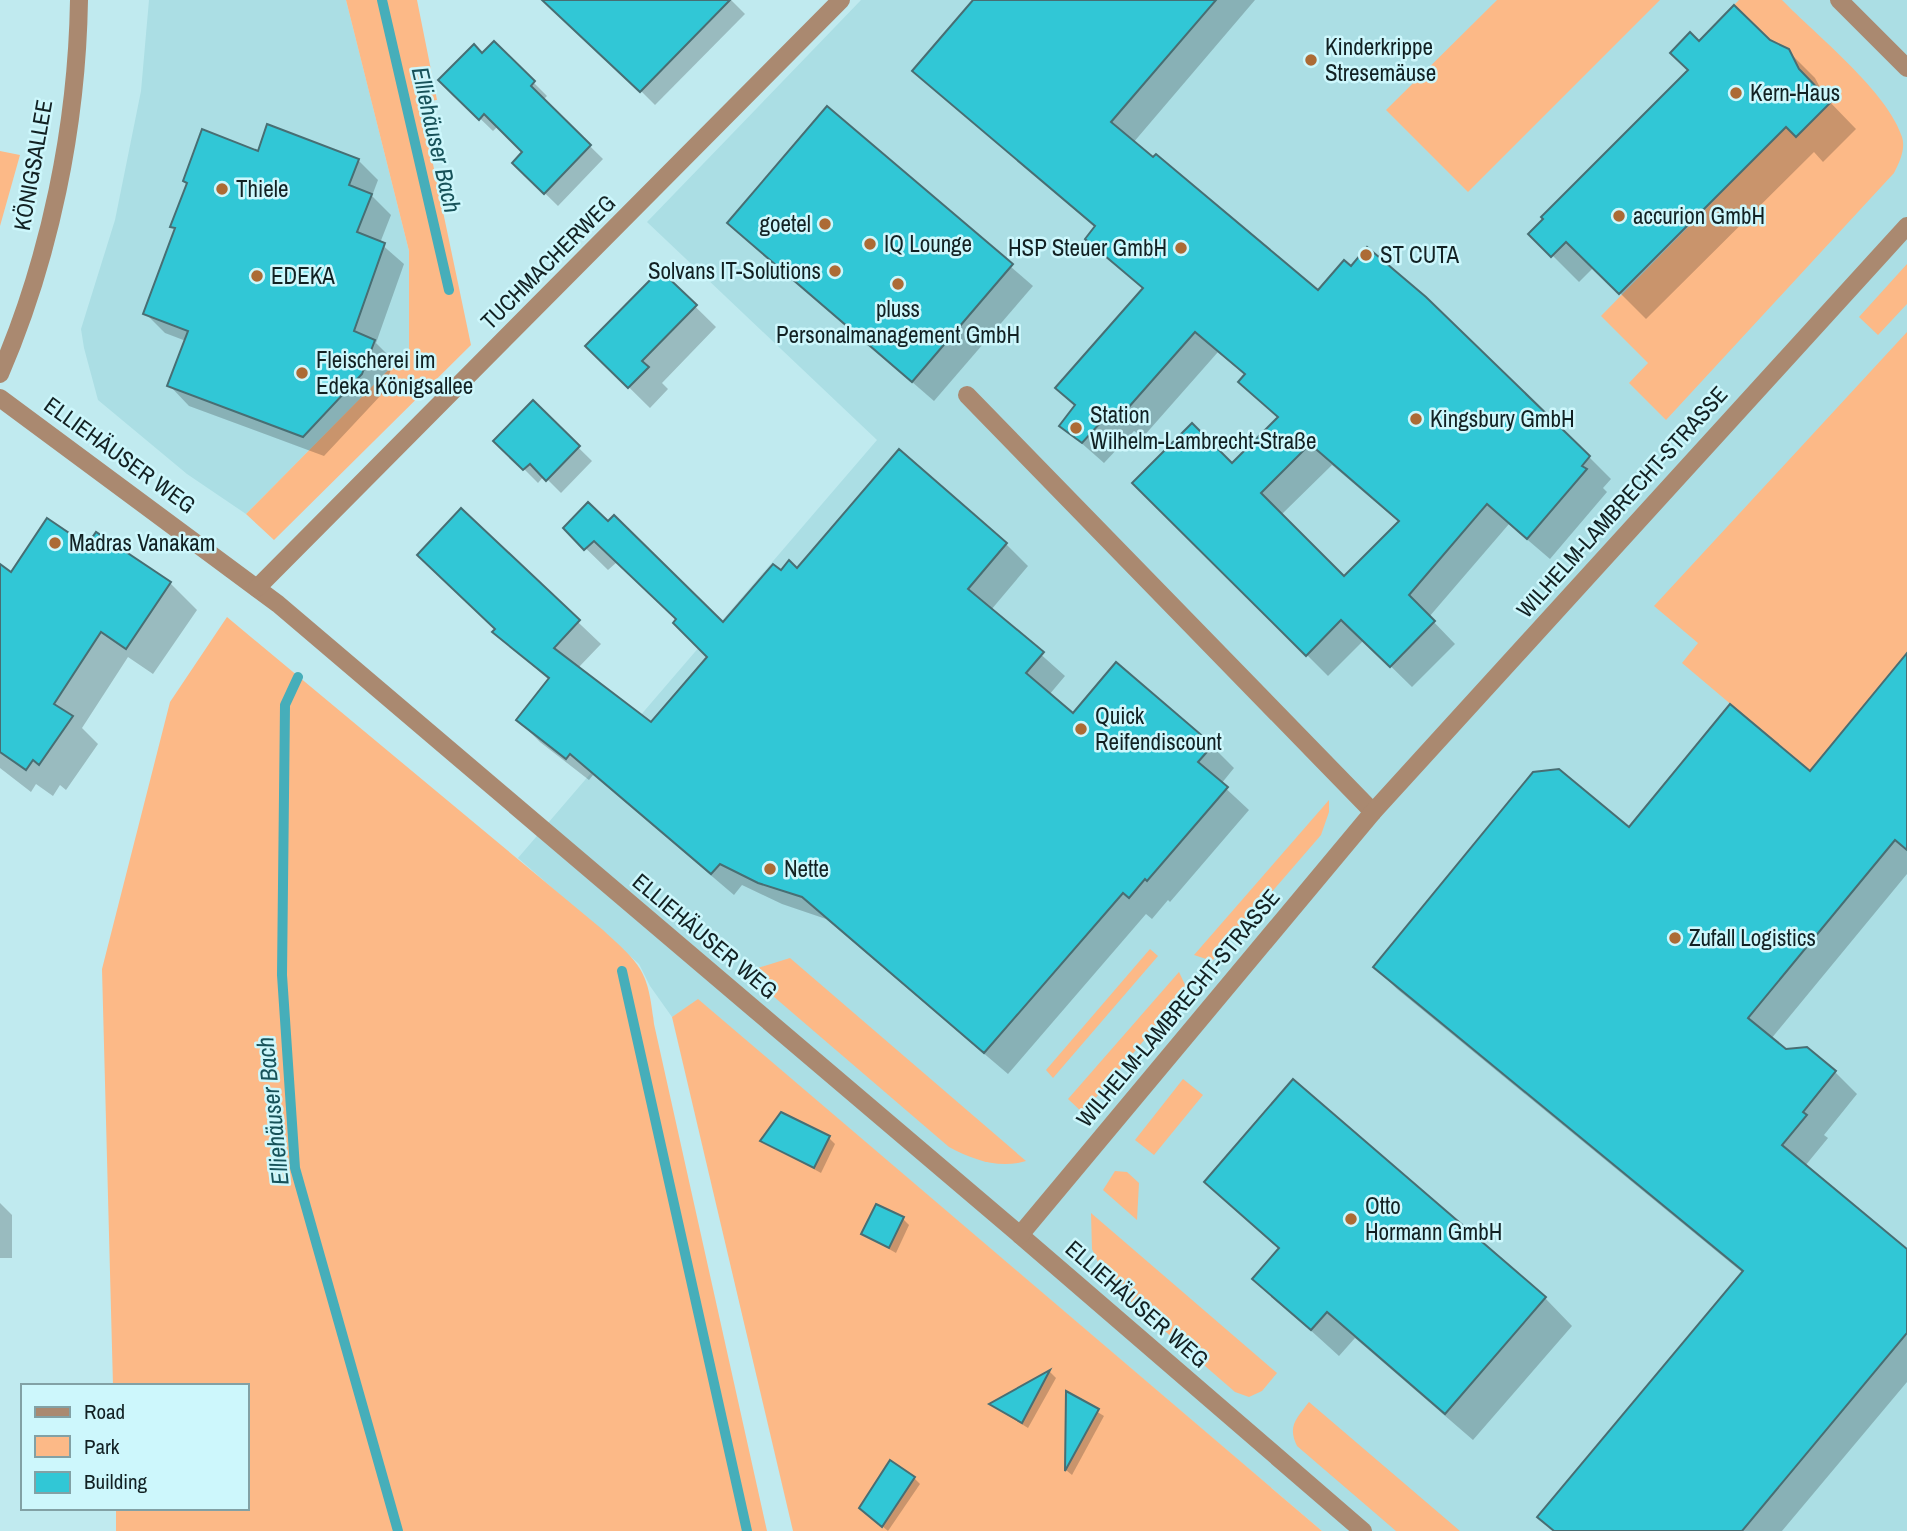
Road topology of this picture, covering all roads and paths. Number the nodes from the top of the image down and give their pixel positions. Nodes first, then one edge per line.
1 (79, 0) edge
2 (841, 0) edge
3 (1839, 0) edge
4 (1907, 68) edge
5 (1907, 226) edge
6 (0, 374) edge
7 (967, 395) dead end
8 (0, 398) edge
9 (257, 587) junction
10 (1373, 812) junction
11 (1020, 1235) junction
12 (1363, 1531) edge

1 - 6 street, KÖNIGSALLEE
2 - 9 street, TUCHMACHERWEG
3 - 4 street
5 - 10 street, WILHELM-LAMBRECHT-STRASSE
7 - 10 street
8 - 9 street, ELLIEHÄUSER WEG
9 - 11 street, ELLIEHÄUSER WEG
10 - 11 street, WILHELM-LAMBRECHT-STRASSE
11 - 12 street, ELLIEHÄUSER WEG

